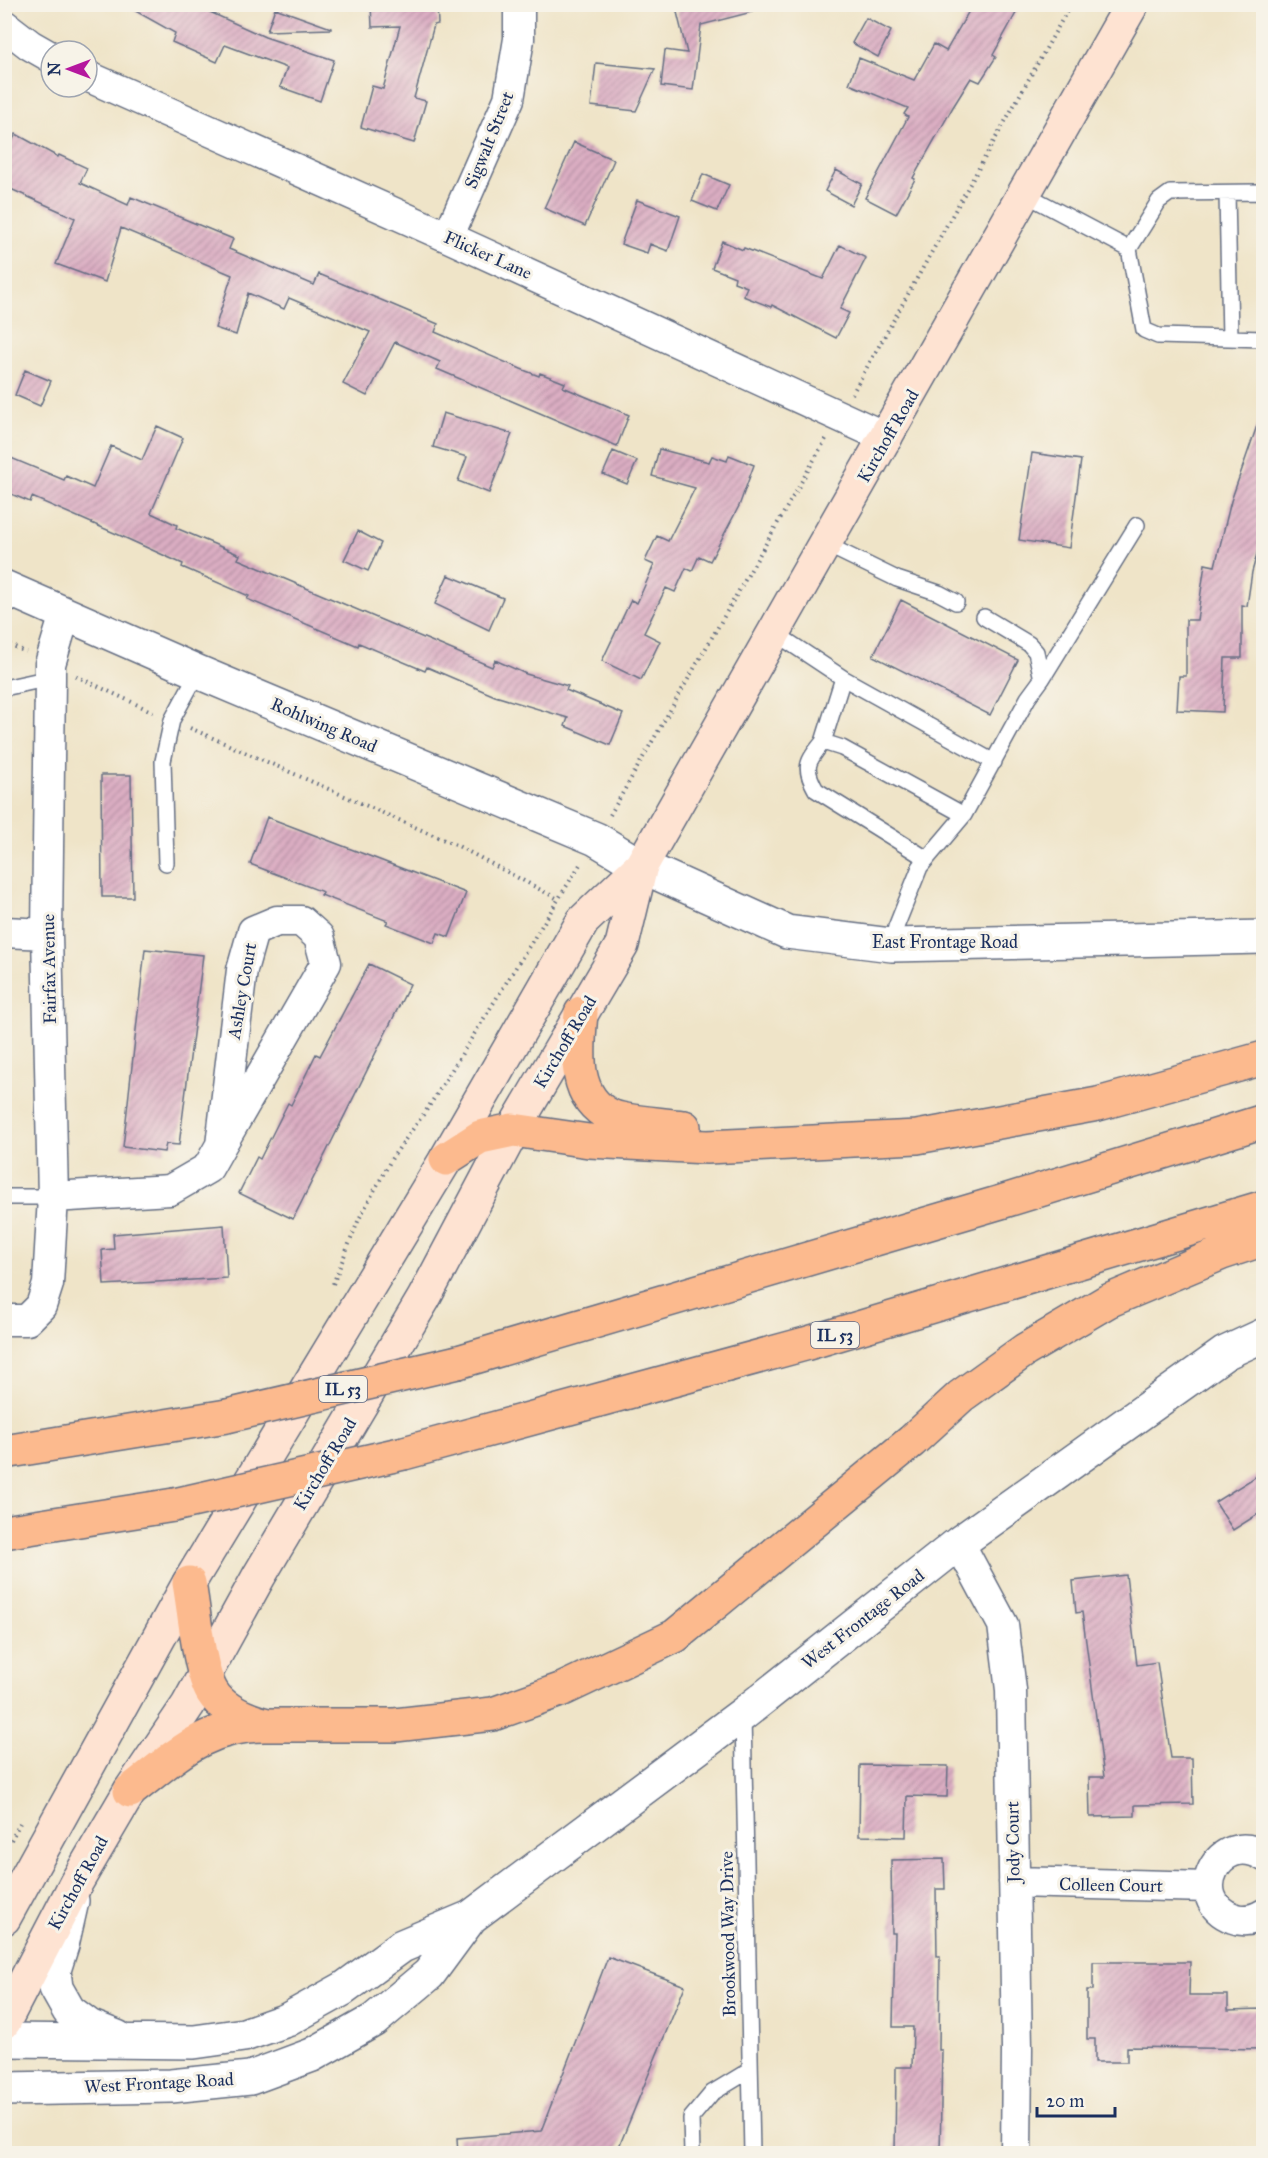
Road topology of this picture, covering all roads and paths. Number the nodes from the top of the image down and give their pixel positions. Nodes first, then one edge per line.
1 (519, 4) edge
2 (1132, 4) edge
3 (4, 25) edge
4 (39, 50) edge
5 (99, 81) edge
6 (1227, 192) junction
7 (1025, 194) junction
8 (1263, 194) edge
9 (448, 237) junction
10 (1130, 249) junction
11 (1230, 338) junction
12 (1263, 339) edge
13 (887, 438) junction
14 (1137, 525) dead end
15 (825, 544) junction
16 (4, 587) edge
17 (956, 602) dead end
18 (65, 614) junction
19 (984, 617) dead end
20 (775, 633) junction
21 (4, 642) edge
22 (50, 671) junction
23 (198, 672) junction
24 (843, 678) junction
25 (1042, 679) junction
26 (4, 688) edge
27 (172, 720) junction
28 (823, 742) junction
29 (994, 762) junction
30 (964, 815) junction
31 (927, 859) junction
32 (166, 862) dead end
33 (641, 866) junction
34 (558, 899) dead end
35 (4, 932) edge
36 (47, 934) junction
37 (1263, 937) edge
38 (892, 945) junction
39 (582, 1012) junction
40 (1263, 1058) edge
41 (1263, 1121) edge
42 (513, 1130) junction
43 (811, 1142) junction
44 (221, 1145) junction
45 (446, 1159) junction
46 (4, 1197) edge
47 (54, 1197) junction
48 (1263, 1207) edge
49 (1263, 1239) edge
50 (16, 1320) edge
51 (1263, 1335) edge
52 (4, 1452) edge
53 (4, 1532) edge
54 (959, 1543) junction
55 (189, 1583) junction
56 (204, 1674) junction
57 (743, 1714) junction
58 (267, 1725) junction
59 (130, 1791) junction
60 (1263, 1856) edge
61 (1014, 1882) junction
62 (76, 1883) junction
63 (1208, 1887) junction
64 (1263, 1914) edge
65 (471, 1917) junction
66 (4, 1918) edge
67 (4, 2022) edge
68 (4, 2040) edge
69 (127, 2041) junction
70 (750, 2070) junction
71 (4, 2089) edge
72 (692, 2154) edge
73 (752, 2154) edge
74 (1016, 2154) edge

1 - 9 street, Sigwalt Street
2 - 7 main road, Kirchoff Road
3 - 4 street
5 - 9 street, Flicker Lane
6 - 8 lane
6 - 10 lane
6 - 11 lane
7 - 10 lane
7 - 13 main road, Kirchoff Road
9 - 13 street, Flicker Lane
10 - 11 lane
11 - 12 lane
13 - 15 main road, Kirchoff Road
14 - 25 lane
15 - 17 lane
15 - 20 main road, Kirchoff Road
16 - 18 street, Rohlwing Road
18 - 22 street, Fairfax Avenue
18 - 23 street, Rohlwing Road
19 - 25 lane
20 - 24 lane
20 - 33 main road, Kirchoff Road
21 - 22 path
22 - 26 lane
22 - 27 path
22 - 36 street, Fairfax Avenue
23 - 27 lane
23 - 33 street, Rohlwing Road
24 - 28 lane
24 - 29 lane
25 - 29 lane
27 - 32 lane
27 - 34 path
28 - 30 lane
28 - 31 lane
29 - 30 lane
30 - 31 lane
31 - 38 lane
33 - 38 street, East Frontage Road
33 - 39 main road, Kirchoff Road
33 - 45 main road, Kirchoff Road
35 - 36 street
36 - 47 street, Fairfax Avenue
37 - 38 street, East Frontage Road
39 - 42 main road, Kirchoff Road
39 - 43 highway
40 - 43 highway
41 - 52 highway, IL 53, bridge
42 - 43 highway
42 - 45 highway
42 - 56 main road, Kirchoff Road
44 - 44 street, Ashley Court
44 - 47 street, Ashley Court
45 - 55 main road, Kirchoff Road
46 - 47 lane
47 - 50 street, Fairfax Avenue
48 - 53 highway, IL 53, bridge
49 - 58 highway
51 - 54 street, West Frontage Road
54 - 57 street, West Frontage Road
54 - 61 street, Jody Court
55 - 56 highway
55 - 66 main road, Kirchoff Road
56 - 58 highway
56 - 59 main road, Kirchoff Road
57 - 65 street, West Frontage Road
57 - 70 lane, Brookwood Way Drive
58 - 59 highway
59 - 62 main road, Kirchoff Road
60 - 63 street
61 - 63 street, Colleen Court
61 - 74 street, Jody Court
62 - 67 main road, Kirchoff Road
62 - 69 street
63 - 64 street
65 - 69 street, West Frontage Road
65 - 71 street, West Frontage Road
68 - 69 street, West Frontage Road
70 - 72 lane
70 - 73 lane, Brookwood Way Drive

